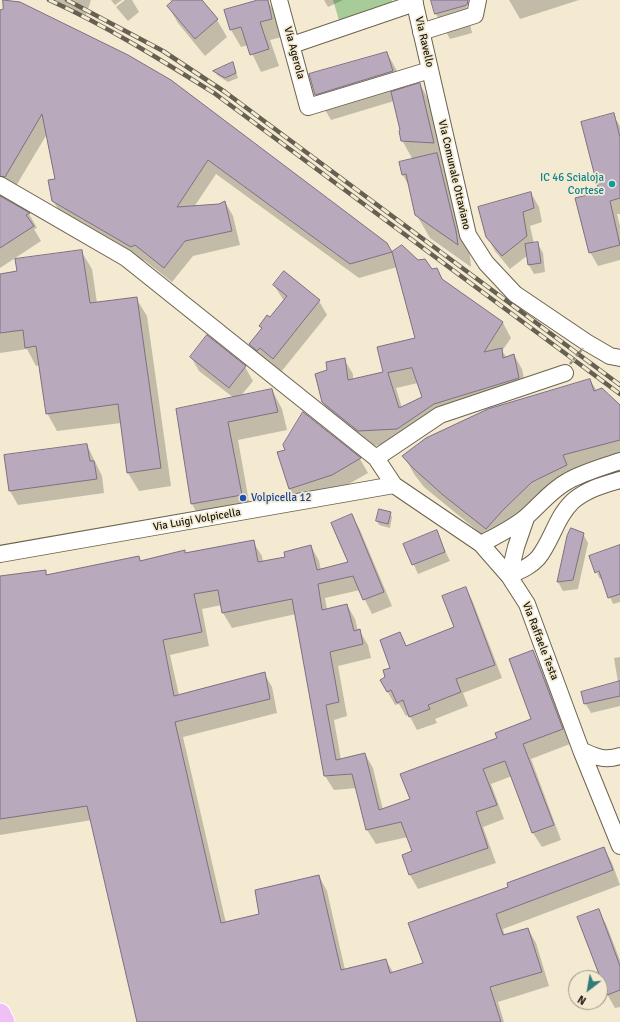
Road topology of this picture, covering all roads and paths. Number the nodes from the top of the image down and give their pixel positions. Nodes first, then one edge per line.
1 (278, 0) edge
2 (478, 0) edge
3 (414, 2) edge
4 (421, 32) junction
5 (292, 45) junction
6 (431, 77) junction
7 (0, 185) edge
8 (583, 348) dead end
9 (620, 358) edge
10 (568, 368) joint
11 (376, 458) junction
12 (620, 461) edge
13 (620, 480) edge
14 (394, 486) junction
15 (526, 518) junction
16 (481, 544) junction
17 (0, 554) edge
18 (509, 576) junction
19 (581, 750) junction
20 (620, 756) edge
21 (619, 836) edge
22 (0, 1014) edge
23 (4, 1022) edge

1 - 5 street, Via Agerola
2 - 4 street
3 - 4 street, Via Ravello
3 - 5 street
4 - 6 street, Via Ravello
5 - 6 street, Via Agerola
6 - 9 street, Via Comunale Ottaviano
7 - 11 street
8 - 10 path, bridge
10 - 11 street
11 - 14 street
12 - 15 street
13 - 18 street
14 - 16 street, Via Raffaele Testa
14 - 17 street, Via Luigi Volpicella
15 - 16 street
15 - 18 street
16 - 18 street, Via Raffaele Testa
18 - 19 street, Via Raffaele Testa
19 - 20 street
19 - 21 street, Via Raffaele Testa
22 - 23 main road

